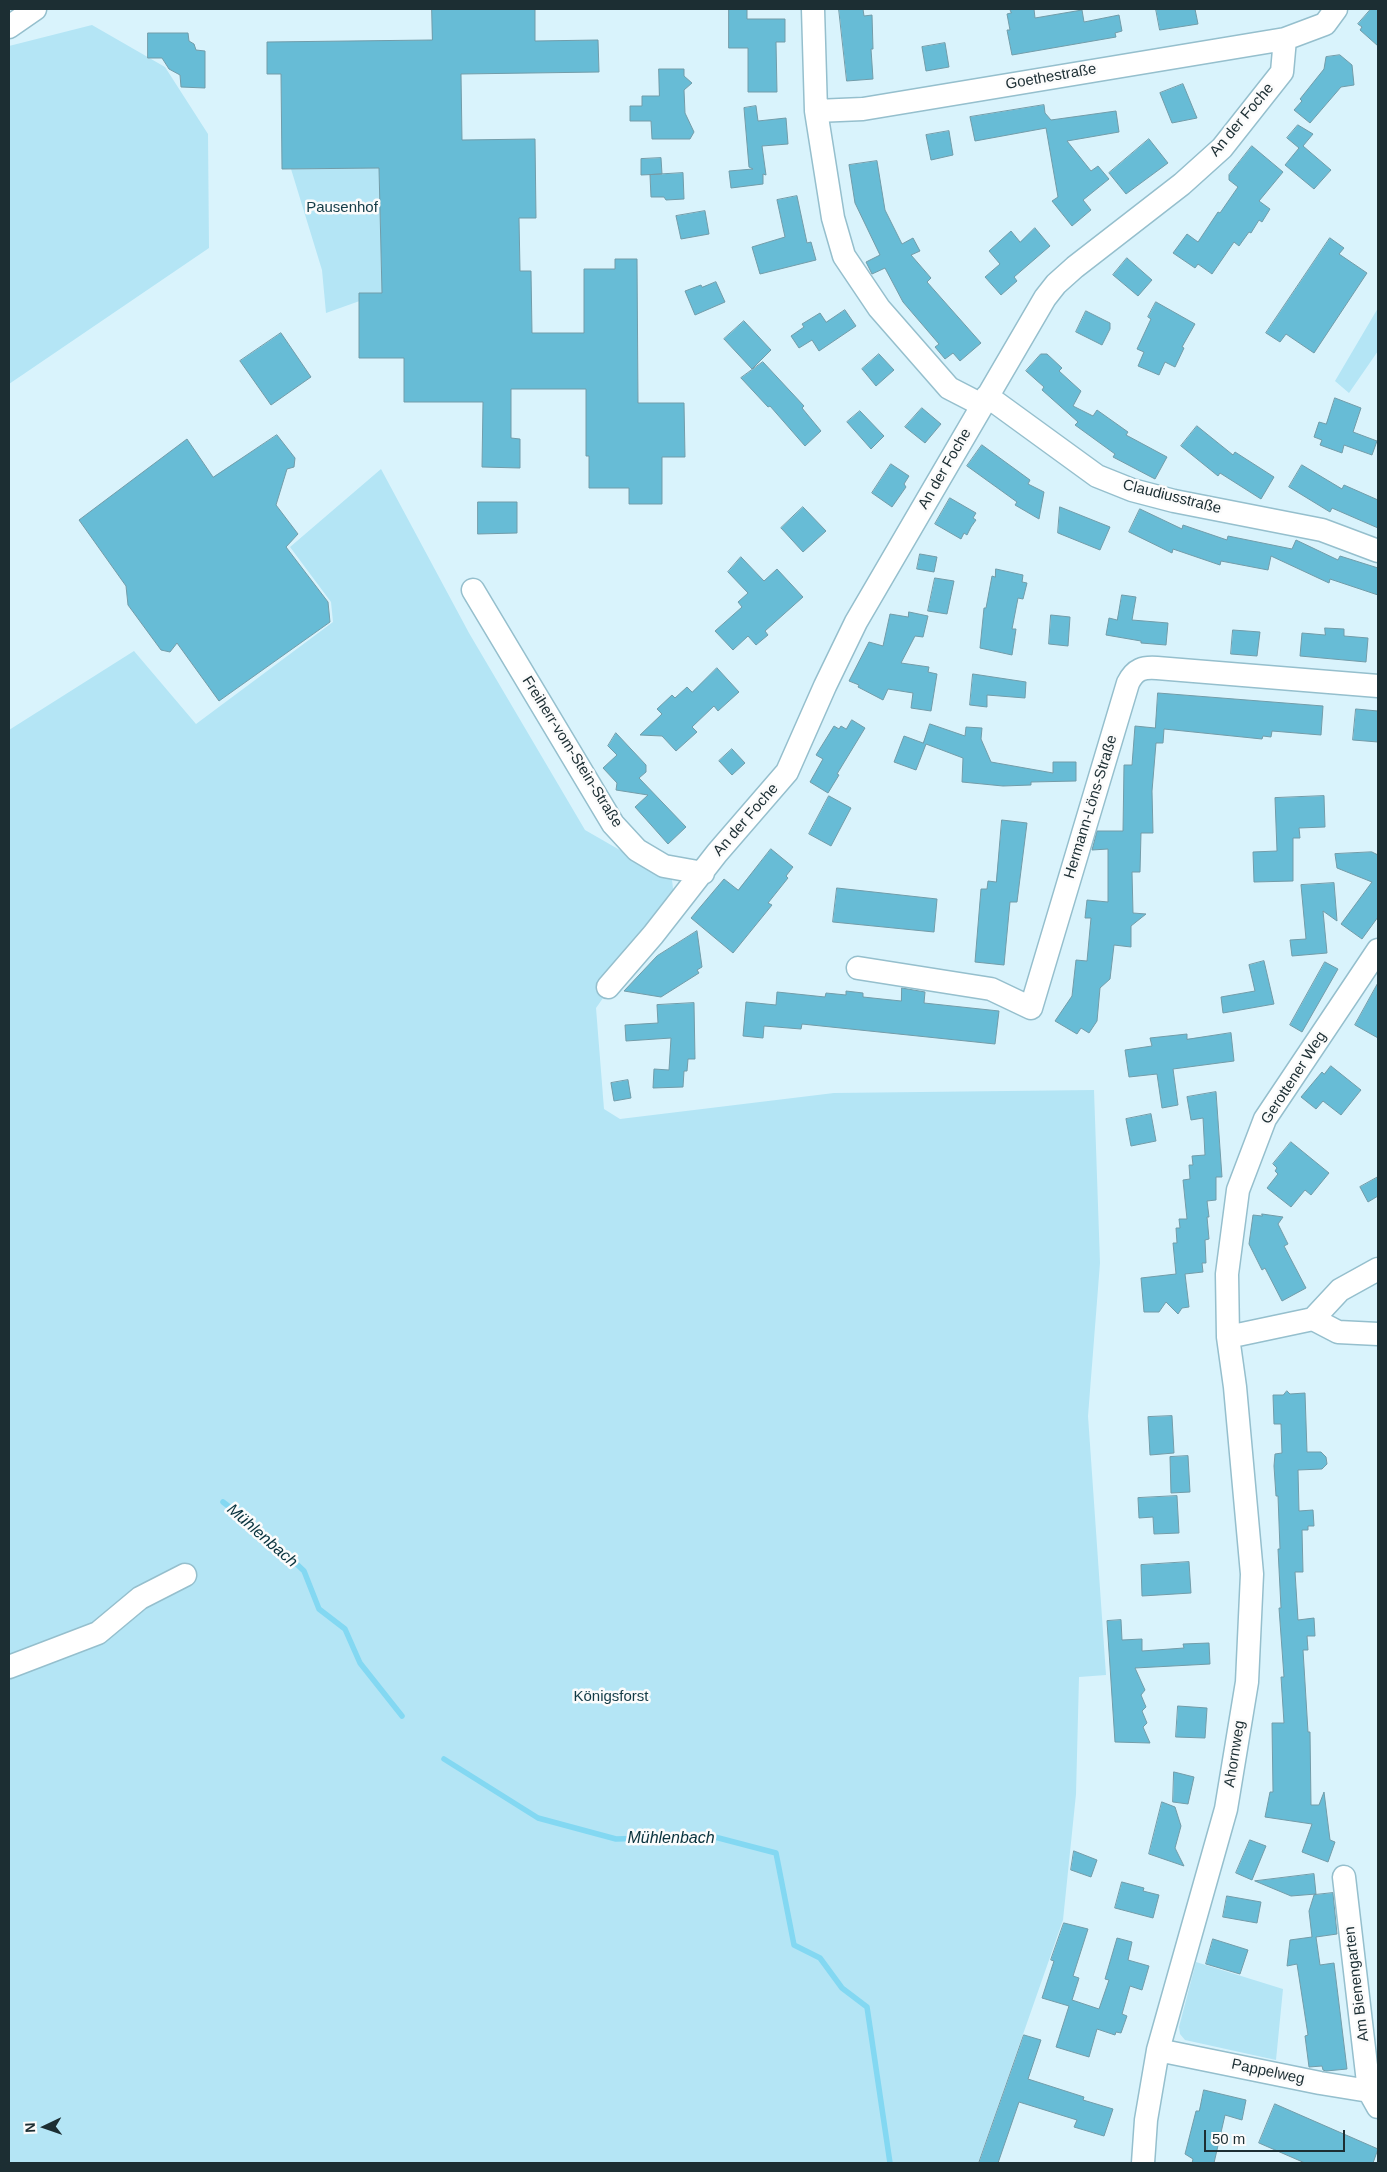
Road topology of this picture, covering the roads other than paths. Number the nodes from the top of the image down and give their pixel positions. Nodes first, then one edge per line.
1 (35, 9) edge
2 (813, 9) edge
3 (1336, 9) edge
4 (9, 27) edge
5 (1286, 39) junction
6 (816, 111) junction
7 (984, 401) junction
8 (1378, 551) edge
9 (473, 590) dead end
10 (1378, 686) edge
11 (703, 872) junction
12 (1378, 950) edge
13 (858, 968) dead end
14 (608, 987) dead end
15 (1378, 1269) edge
16 (1313, 1319) junction
17 (1378, 1334) edge
18 (1228, 1337) junction
19 (185, 1575) dead end
20 (9, 1668) edge
21 (1344, 1877) dead end
22 (1158, 2050) junction
23 (1375, 2095) edge
24 (1144, 2163) edge

1 - 4 street
2 - 6 street, Claudiusstraße
3 - 5 street
5 - 6 street, Goethestraße
5 - 7 street, An der Foche
6 - 7 street, Claudiusstraße
7 - 8 street, Claudiusstraße
7 - 11 street, An der Foche
9 - 11 street, Freiherr-vom-Stein-Straße
10 - 13 street, Hermann-Löns-Straße
11 - 14 street, An der Foche
12 - 18 street, Gerottener Weg
15 - 16 street
16 - 17 street
16 - 18 street
18 - 22 street, Ahornweg
19 - 20 street
21 - 23 street, Am Bienengarten
22 - 23 street, Pappelweg
22 - 24 street, Ahornweg

